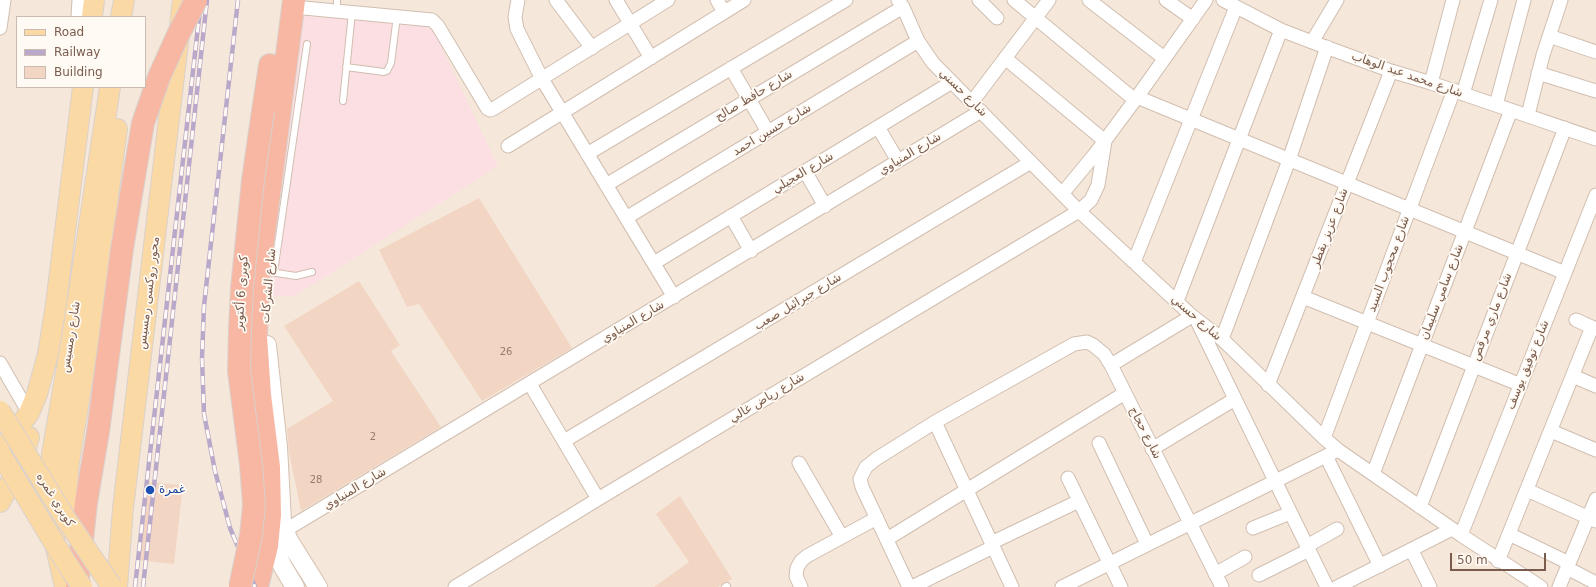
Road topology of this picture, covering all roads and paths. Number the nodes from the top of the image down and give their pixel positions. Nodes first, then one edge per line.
1 (79, 0) edge
2 (94, 0) edge
3 (124, 0) edge
4 (183, 0) edge
5 (196, 0) edge
6 (279, 0) edge
7 (518, 0) edge
8 (556, 0) edge
9 (616, 0) edge
10 (668, 0) edge
11 (717, 0) edge
12 (744, 0) edge
13 (846, 0) edge
14 (979, 0) edge
15 (1014, 0) edge
16 (1049, 0) edge
17 (1088, 0) edge
18 (1166, 0) edge
19 (1206, 0) edge
20 (1223, 0) edge
21 (1337, 0) edge
22 (1453, 0) edge
23 (1491, 0) edge
24 (1524, 0) edge
25 (1561, 0) edge
26 (300, 2) edge
27 (901, 2) edge
28 (2, 3) edge
29 (337, 5) edge
30 (1236, 7) junction
31 (352, 12) junction
32 (724, 12) junction
33 (78, 16) edge
34 (92, 16) edge
35 (122, 16) edge
36 (397, 16) junction
37 (1036, 17) junction
38 (997, 18) dead end
39 (1193, 19) junction
40 (630, 24) junction
41 (0, 28) edge
42 (1281, 30) junction
43 (1549, 36) junction
44 (918, 41) junction
45 (1312, 42) junction
46 (307, 44) dead end
47 (1327, 47) junction
48 (1595, 47) edge
49 (592, 48) junction
50 (651, 58) junction
51 (1005, 58) junction
52 (1164, 58) junction
53 (346, 67) junction
54 (731, 68) junction
55 (1391, 71) junction
56 (1538, 73) junction
57 (542, 79) junction
58 (952, 82) junction
59 (1431, 83) junction
60 (76, 88) edge
61 (83, 88) edge
62 (110, 88) edge
63 (115, 88) edge
64 (297, 88) junction
65 (1596, 91) edge
66 (1458, 92) junction
67 (1136, 98) junction
68 (749, 99) junction
69 (343, 101) dead end
70 (972, 102) junction
71 (1496, 105) junction
72 (1511, 110) junction
73 (981, 111) junction
74 (562, 113) junction
75 (1528, 115) junction
76 (1191, 119) junction
77 (878, 127) junction
78 (1565, 128) junction
79 (768, 132) junction
80 (1239, 139) junction
81 (1596, 139) edge
82 (1105, 141) junction
83 (508, 146) dead end
84 (587, 154) junction
85 (1289, 160) junction
86 (898, 161) junction
87 (1031, 162) junction
88 (73, 166) junction
89 (806, 171) junction
90 (1347, 184) junction
91 (606, 185) junction
92 (1062, 194) junction
93 (1596, 195) edge
94 (825, 206) junction
95 (1409, 210) junction
96 (1079, 211) junction
97 (731, 216) junction
98 (626, 218) junction
99 (1464, 232) junction
100 (751, 251) junction
101 (1517, 254) junction
102 (1134, 262) junction
103 (654, 264) junction
104 (271, 272) junction
105 (312, 272) dead end
106 (1565, 274) junction
107 (674, 297) junction
108 (1303, 297) junction
109 (1177, 301) junction
110 (1194, 318) junction
111 (1576, 320) dead end
112 (1367, 323) junction
113 (1594, 328) edge
114 (1222, 339) junction
115 (1422, 345) junction
116 (0, 363) edge
117 (1111, 365) junction
118 (1474, 366) junction
119 (1573, 376) junction
120 (530, 384) junction
121 (1268, 385) junction
122 (1521, 385) junction
123 (1596, 386) edge
124 (1125, 393) junction
125 (1235, 399) junction
126 (0, 411) edge
127 (29, 413) junction
128 (935, 422) junction
129 (1551, 431) junction
130 (1324, 438) junction
131 (564, 442) junction
132 (1099, 443) dead end
133 (1152, 448) junction
134 (1338, 450) junction
135 (1596, 450) edge
136 (0, 453) edge
137 (1326, 456) junction
138 (799, 463) dead end
139 (1373, 474) junction
140 (277, 476) junction
141 (1068, 478) dead end
142 (1275, 481) junction
143 (967, 490) junction
144 (1527, 490) junction
145 (598, 499) junction
146 (1596, 499) edge
147 (1079, 501) junction
148 (0, 502) edge
149 (1420, 507) junction
150 (1290, 513) junction
151 (64, 516) junction
152 (877, 518) junction
153 (1592, 520) edge
154 (1190, 523) junction
155 (1253, 528) dead end
156 (1337, 529) dead end
157 (284, 531) junction
158 (1456, 532) junction
159 (1509, 534) junction
160 (842, 537) junction
161 (887, 539) junction
162 (1147, 544) junction
163 (992, 545) junction
164 (1308, 548) junction
165 (1412, 551) junction
166 (1245, 557) dead end
167 (1498, 561) junction
168 (1110, 563) junction
169 (1380, 566) junction
170 (1568, 566) junction
171 (283, 567) junction
172 (1215, 574) junction
173 (1259, 575) dead end
174 (1596, 583) edge
175 (65, 587) edge
176 (77, 587) edge
177 (82, 587) edge
178 (112, 587) edge
179 (117, 587) edge
180 (240, 587) edge
181 (257, 587) edge
182 (262, 587) edge
183 (295, 587) edge
184 (318, 587) edge
185 (455, 587) edge
186 (801, 587) edge
187 (909, 587) edge
188 (912, 587) edge
189 (1012, 587) edge
190 (1062, 587) edge
191 (1121, 587) edge
192 (1222, 587) edge
193 (1327, 587) edge
194 (1337, 587) edge
195 (1430, 587) edge
196 (1541, 587) edge
197 (1559, 587) edge

1 - 33 street
2 - 34 main road
3 - 35 main road
4 - 179 main road, محور روكسى رمسيس
5 - 176 highway, bridge
6 - 180 highway, كوبرى 6 أكتوبر, bridge
7 - 57 street
8 - 49 street
9 - 40 street
10 - 40 street
11 - 32 street
12 - 32 street
13 - 54 street
14 - 38 street
15 - 37 street
16 - 37 street
17 - 52 street
18 - 39 street
19 - 39 street
20 - 30 street, شارع محمد عبد الوهاب
21 - 45 street
22 - 59 street
23 - 66 street, شارع محجوب السيد
24 - 71 street
25 - 43 street
26 - 29 street
26 - 64 main road, شارع الشركات
26 - 140 main road, شارع الشركات
26 - 181 highway, كوبرى 6 أكتوبر
27 - 44 street, شارع حسني
27 - 68 street, شارع حافظ صالح
28 - 41 street
29 - 31 street
30 - 42 street, شارع محمد عبد الوهاب
30 - 76 street
31 - 36 street
31 - 53 lane
32 - 50 street
36 - 53 lane
36 - 57 street
37 - 51 street
37 - 67 street
39 - 52 street
40 - 49 street
40 - 50 street
42 - 45 street, شارع محمد عبد الوهاب
42 - 80 street
43 - 48 street
43 - 56 street
44 - 58 street, شارع حسني
44 - 79 street, شارع حسين احمد
45 - 47 street, شارع محمد عبد الوهاب
46 - 64 lane
47 - 55 street, شارع محمد عبد الوهاب
47 - 85 street
49 - 57 street
50 - 74 street
51 - 70 street
51 - 82 street
52 - 67 street
53 - 69 lane
54 - 68 street
54 - 84 street
55 - 59 street, شارع محمد عبد الوهاب
55 - 90 street, شارع عزيز بقطر
56 - 65 street
56 - 75 street
57 - 74 street
58 - 70 street, شارع حسني
58 - 77 street, شارع العجيلي
59 - 66 street, شارع محمد عبد الوهاب
60 - 88 street
61 - 88 main road, شارع رمسيس
62 - 175 main road, شارع رمسيس
63 - 151 main road
64 - 104 main road, شارع الشركات
66 - 71 street, شارع محمد عبد الوهاب
66 - 95 street, شارع محجوب السيد
67 - 76 street
67 - 82 street
68 - 79 street
68 - 91 street, شارع حافظ صالح
70 - 73 street, شارع حسني
71 - 72 street, شارع محمد عبد الوهاب
72 - 75 street, شارع محمد عبد الوهاب
72 - 99 street, شارع سامي سليمان
73 - 86 street, شارع المنياوي
73 - 87 street, شارع حسني
74 - 83 street
74 - 84 street
75 - 78 street, شارع محمد عبد الوهاب
76 - 80 street
76 - 102 street
77 - 86 street
77 - 89 street, شارع العجيلي
78 - 81 street, شارع محمد عبد الوهاب
78 - 101 street, شارع ماري مرقص
79 - 98 street, شارع حسين احمد
80 - 85 street
80 - 109 street
82 - 92 street
82 - 96 street, شارع رياض غالي
84 - 91 street
85 - 90 street
85 - 114 street
86 - 94 street, شارع المنياوي
87 - 92 street, شارع حسني
87 - 131 street, شارع جبرائيل صعب
88 - 127 main road, شارع رمسيس
89 - 94 street
89 - 97 street, شارع العجيلي
90 - 95 street
90 - 108 street, شارع عزيز بقطر
91 - 98 street
92 - 96 street, شارع حسني
93 - 106 street, شارع توفيق يوسف
94 - 100 street, شارع المنياوي
95 - 99 street
95 - 112 street, شارع محجوب السيد
96 - 102 street, شارع حسني
96 - 145 street, شارع رياض غالي
97 - 100 street
97 - 103 street, شارع العجيلي
98 - 103 street
99 - 101 street
99 - 115 street, شارع سامي سليمان
100 - 107 street, شارع المنياوي
101 - 106 street
101 - 118 street, شارع ماري مرقص
102 - 109 street, شارع حسني
103 - 107 street
104 - 105 lane
104 - 140 main road, شارع الشركات
106 - 122 street, شارع توفيق يوسف
107 - 120 street, شارع المنياوي
108 - 112 street
108 - 121 street, شارع عزيز بقطر
109 - 110 street, شارع حسني
110 - 114 street, شارع حسني
110 - 117 street
110 - 125 street
111 - 113 street
112 - 115 street
112 - 130 street, شارع محجوب السيد
113 - 119 street
114 - 121 street, شارع حسني
115 - 118 street
115 - 139 street, شارع سامي سليمان
116 - 127 street
117 - 124 street, شارع حجاج
117 - 128 street, شارع حجاج
118 - 122 street
118 - 149 street, شارع ماري مرقص
119 - 123 street
119 - 129 street
120 - 131 street
120 - 157 street, شارع المنياوي
121 - 130 street, شارع حسني
122 - 158 street, شارع توفيق يوسف
124 - 133 street, شارع حجاج
124 - 143 street
125 - 133 street
125 - 142 street
126 - 151 main road, كوبري غمره, bridge
127 - 136 main road, شارع رمسيس
127 - 148 main road, شارع رمسيس
128 - 143 street
128 - 152 street, شارع حجاج
129 - 135 street
129 - 144 street
130 - 134 street, شارع حسني
131 - 145 street
132 - 162 street
133 - 154 street, شارع حجاج
134 - 137 street
134 - 139 street, شارع حسني
136 - 177 main road, كوبري غمره, bridge
137 - 142 street
137 - 169 street
138 - 160 street
139 - 149 street, شارع حسني
140 - 157 main road, شارع الشركات
140 - 171 main road, شارع الشركات
141 - 147 street
142 - 150 street
142 - 154 street
143 - 161 street
143 - 163 street
144 - 153 street
144 - 159 street
145 - 185 street, شارع رياض غالي
146 - 153 street
147 - 163 street
147 - 168 street
149 - 158 street, شارع حسني
150 - 155 street
150 - 164 street
151 - 178 main road, كوبري غمره, bridge
152 - 160 street
152 - 161 street
153 - 170 street
154 - 162 street
154 - 172 street, شارع حجاج
156 - 164 street
157 - 184 main road, شارع الشركات
158 - 165 street
158 - 167 street, شارع حسني
159 - 167 street
159 - 170 street
160 - 186 street
161 - 187 street
162 - 168 street
163 - 188 street
163 - 189 street
164 - 173 street
164 - 193 street
165 - 169 street
165 - 195 street
166 - 172 street
167 - 196 street, شارع حسني
168 - 190 street
168 - 191 street
169 - 194 street
170 - 174 street
170 - 197 street
171 - 182 main road
171 - 183 main road, شارع الشركات
172 - 192 street, شارع حجاج

